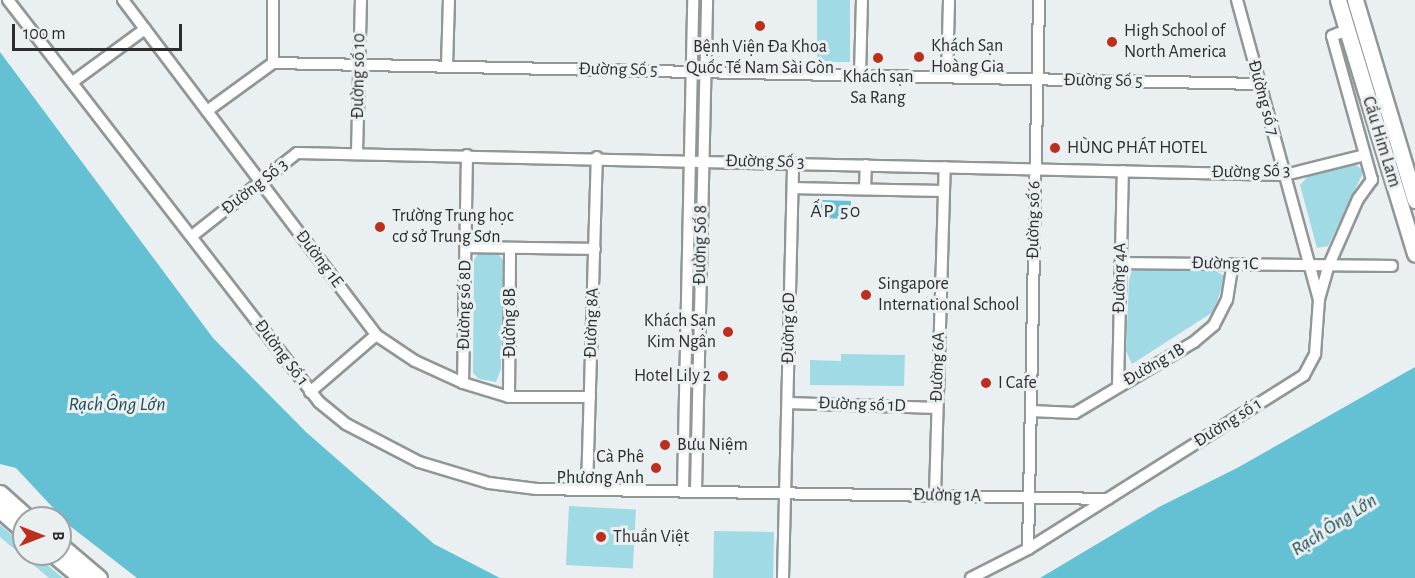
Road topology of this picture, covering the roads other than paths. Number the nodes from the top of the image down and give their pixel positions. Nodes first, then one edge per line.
1 (8, 0) edge
2 (123, 0) edge
3 (273, 0) edge
4 (361, 0) edge
5 (448, 0) edge
6 (693, 0) edge
7 (707, 0) edge
8 (862, 0) edge
9 (949, 0) edge
10 (1039, 0) edge
11 (1237, 0) edge
12 (1338, 0) edge
13 (1355, 0) edge
14 (145, 29) junction
15 (1347, 30) junction
16 (273, 63) junction
17 (360, 64) junction
18 (447, 66) junction
19 (691, 72) junction
20 (705, 72) junction
21 (860, 75) junction
22 (946, 77) junction
23 (1037, 79) junction
24 (75, 81) junction
25 (1260, 84) junction
26 (207, 111) junction
27 (357, 152) junction
28 (467, 154) junction
29 (1365, 155) junction
30 (597, 158) junction
31 (690, 160) junction
32 (703, 161) junction
33 (793, 163) junction
34 (866, 165) junction
35 (945, 166) junction
36 (1036, 169) junction
37 (1123, 171) junction
38 (1284, 175) junction
39 (261, 182) junction
40 (793, 188) junction
41 (865, 189) junction
42 (944, 191) junction
43 (1415, 200) edge
44 (192, 236) junction
45 (466, 247) junction
46 (510, 248) junction
47 (595, 249) junction
48 (1415, 254) edge
49 (1121, 263) junction
50 (1233, 264) junction
51 (1310, 265) junction
52 (1329, 265) junction
53 (1392, 267) dead end
54 (1319, 299) junction
55 (376, 335) junction
56 (464, 383) junction
57 (1118, 386) junction
58 (310, 392) junction
59 (509, 397) junction
60 (590, 397) junction
61 (788, 403) junction
62 (937, 408) junction
63 (1030, 411) junction
64 (587, 489) junction
65 (683, 490) junction
66 (696, 490) junction
67 (786, 492) junction
68 (0, 494) edge
69 (934, 495) junction
70 (1029, 497) junction
71 (1108, 499) junction
72 (14, 506) edge
73 (0, 510) edge
74 (12, 520) edge
75 (1028, 549) junction
76 (72, 556) edge
77 (67, 566) edge
78 (82, 578) edge
79 (99, 578) edge
80 (783, 578) edge
81 (970, 578) edge

1 - 24 street, Đường Số 1
2 - 14 street, Đường 1E
3 - 16 street
4 - 17 street, Đường số 10
5 - 18 street
6 - 19 street, Đường Số 8
7 - 20 street, Đường Số 8
8 - 21 street
9 - 22 street
10 - 23 street, Đường số 6
11 - 25 street, Đường số 7
12 - 15 main road, Cầu Him Lam
13 - 43 main road, Cầu Him Lam
14 - 24 street
14 - 26 street, Đường 1E
15 - 29 street
15 - 48 main road, Cầu Him Lam
16 - 17 street, Đường Số 5
16 - 26 street
17 - 18 street, Đường Số 5
17 - 27 street, Đường số 10
18 - 19 street, Đường Số 5
19 - 20 street, Đường Số 5
19 - 31 street, Đường Số 8
20 - 21 street, Đường Số 5
20 - 32 street, Đường Số 8
21 - 22 street, Đường Số 5
22 - 23 street, Đường Số 5
23 - 25 street, Đường Số 5
23 - 36 street, Đường số 6
24 - 44 street, Đường Số 1
25 - 38 street, Đường số 7
26 - 39 street, Đường 1E
27 - 28 street, Đường Số 3
27 - 39 street, Đường Số 3
28 - 30 street, Đường Số 3
28 - 45 street, Đường số 8D
29 - 38 street, Đường Số 3
29 - 52 street, Đường số 1
30 - 31 street, Đường Số 3
30 - 47 street, Đường 8A
31 - 32 street, Đường Số 3
31 - 65 street, Đường Số 8
32 - 33 street, Đường Số 3
32 - 66 street, Đường Số 8
33 - 34 street, Đường Số 3
33 - 40 street, Đường 6D
34 - 35 street, Đường Số 3
34 - 41 street
35 - 36 street, Đường Số 3
35 - 42 street, Đường 6A
36 - 37 street, Đường Số 3
36 - 63 street, Đường số 6
37 - 38 street, Đường Số 3
37 - 49 street, Đường 4A
38 - 51 street, Đường số 7
39 - 44 street, Đường Số 3
39 - 55 street, Đường 1E
40 - 41 street
40 - 61 street, Đường 6D
41 - 42 street
42 - 62 street, Đường 6A
44 - 58 street, Đường Số 1
45 - 46 street
45 - 56 street, Đường số 8D
46 - 47 street
46 - 59 street, Đường 8B
47 - 60 street, Đường 8A
49 - 50 street, Đường 1C
49 - 57 street, Đường 4A
50 - 51 street, Đường 1C
50 - 57 street, Đường 1B
51 - 52 street, Đường 1C
51 - 54 street, Đường số 7
52 - 53 street, Đường 1C
52 - 54 street, Đường số 1
54 - 71 street, Đường số 1
55 - 56 street, Đường 1E
55 - 58 street
56 - 59 street, Đường 1E
57 - 63 street, Đường 1B
58 - 64 street, Đường Số 1
59 - 60 street, Đường 1E
60 - 64 street, Đường 8A
61 - 62 street, Đường số 1D
61 - 67 street, Đường 6D
62 - 69 street, Đường 6A
63 - 70 street, Đường số 6
64 - 65 street, Đường Số 1
65 - 66 street, Đường Số 1
66 - 67 street
67 - 69 street, Đường 1A
67 - 80 street
68 - 72 main road
69 - 70 street, Đường 1A
70 - 71 street, Đường 1A
70 - 75 street, Đường số 6
71 - 75 street, Đường số 1
73 - 74 main road
75 - 81 street, Đường số 1
76 - 79 main road
77 - 78 main road

